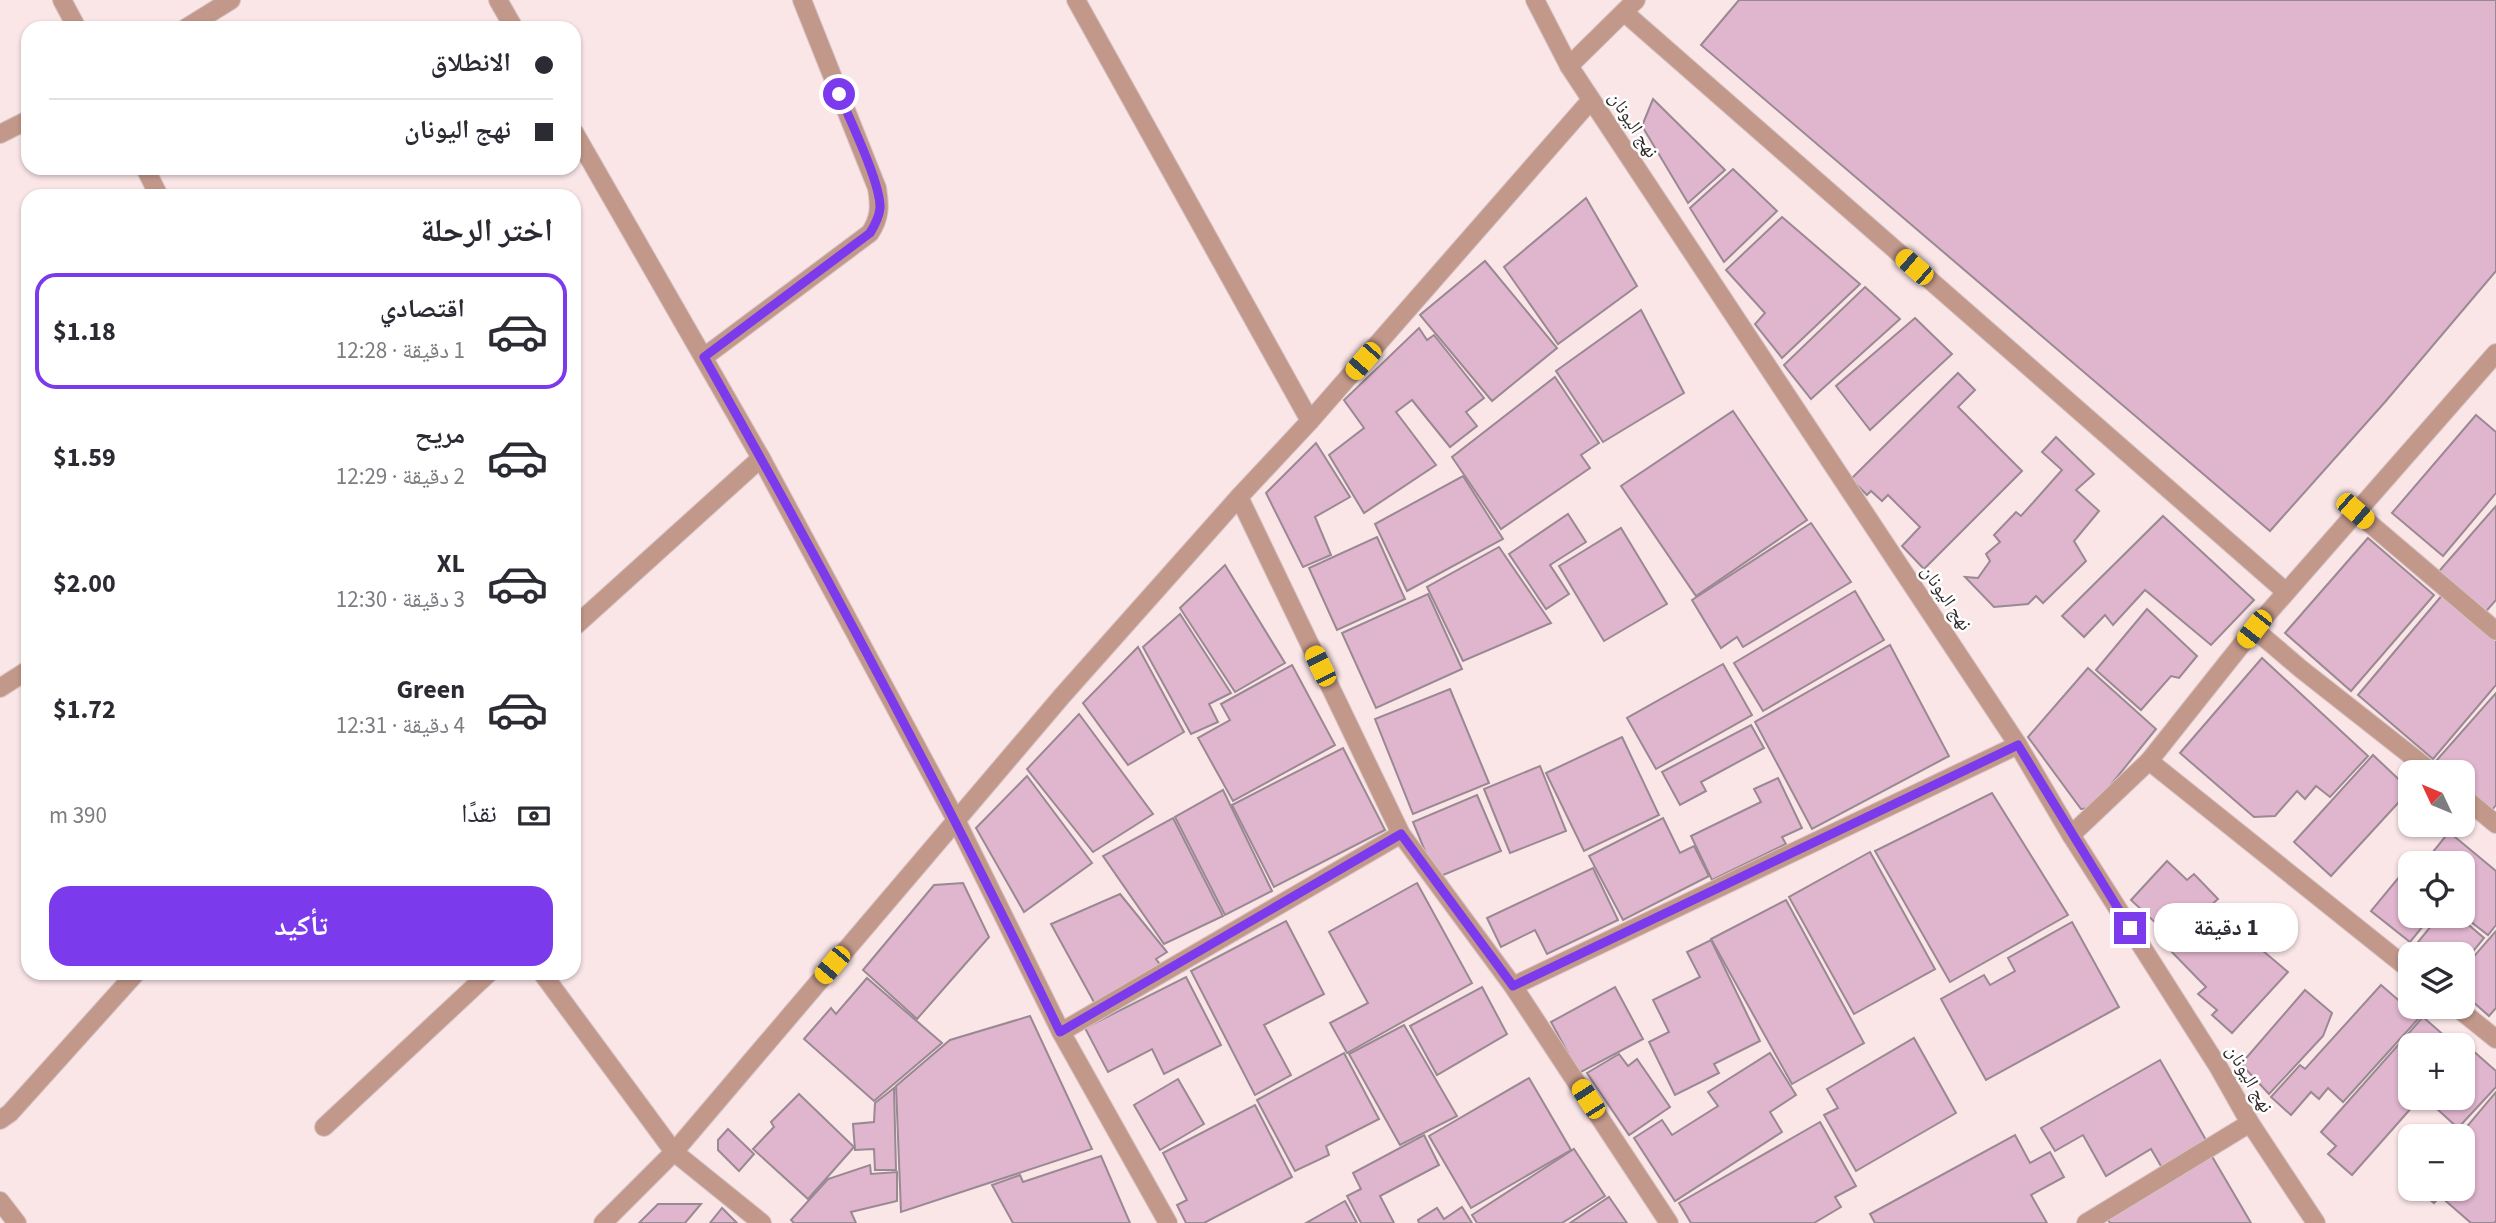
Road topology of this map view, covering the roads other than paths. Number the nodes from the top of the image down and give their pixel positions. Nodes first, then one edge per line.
1 (62, 0) edge
2 (232, 0) edge
3 (498, 0) edge
4 (802, 0) edge
5 (1076, 0) edge
6 (1535, 0) edge
7 (1631, 7) edge
8 (73, 21) edge
9 (198, 21) edge
10 (510, 21) edge
11 (1569, 66) junction
12 (1591, 100) junction
13 (21, 124) edge
14 (0, 134) edge
15 (581, 144) edge
16 (704, 357) junction
17 (2493, 362) edge
18 (1310, 421) junction
19 (761, 458) junction
20 (1239, 497) junction
21 (2355, 511) junction
22 (2286, 592) junction
23 (581, 621) edge
24 (2254, 629) junction
25 (2496, 631) edge
26 (21, 674) edge
27 (0, 688) edge
28 (2018, 745) junction
29 (2417, 760) edge
30 (2149, 761) junction
31 (2475, 807) edge
32 (956, 820) junction
33 (2496, 824) edge
34 (1401, 834) junction
35 (2071, 835) junction
36 (2398, 960) edge
37 (130, 980) edge
38 (482, 980) edge
39 (547, 980) edge
40 (1513, 986) junction
41 (2471, 1019) edge
42 (1060, 1032) junction
43 (2496, 1039) edge
44 (0, 1120) edge
45 (2250, 1124) junction
46 (324, 1127) dead end
47 (674, 1152) junction
48 (0, 1200) edge
49 (17, 1223) edge
50 (603, 1223) edge
51 (762, 1223) edge
52 (1168, 1223) edge
53 (1669, 1223) edge
54 (2086, 1223) edge
55 (2316, 1223) edge

1 - 8 street
2 - 9 street
3 - 10 street
4 - 16 street
5 - 18 street
6 - 11 street, نهج اليونان
7 - 11 street
7 - 22 street
11 - 12 street, نهج اليونان
12 - 18 street
12 - 28 street, نهج اليونان
13 - 14 street
15 - 16 street
16 - 19 street
17 - 21 street
18 - 20 street
19 - 23 street
19 - 32 street
20 - 32 street
20 - 34 street
21 - 22 street
21 - 25 street
22 - 24 street
24 - 29 street
24 - 30 street
26 - 27 street
28 - 35 street, نهج اليونان
28 - 40 street
30 - 35 street
30 - 36 street
31 - 33 street
32 - 42 street
32 - 47 street
34 - 40 street
34 - 42 street
35 - 45 street, نهج اليونان
37 - 44 street
38 - 46 street
39 - 47 street
40 - 53 street
41 - 43 street
42 - 52 street
45 - 54 street
45 - 55 street, نهج اليونان
47 - 50 street
47 - 51 street
48 - 49 street

